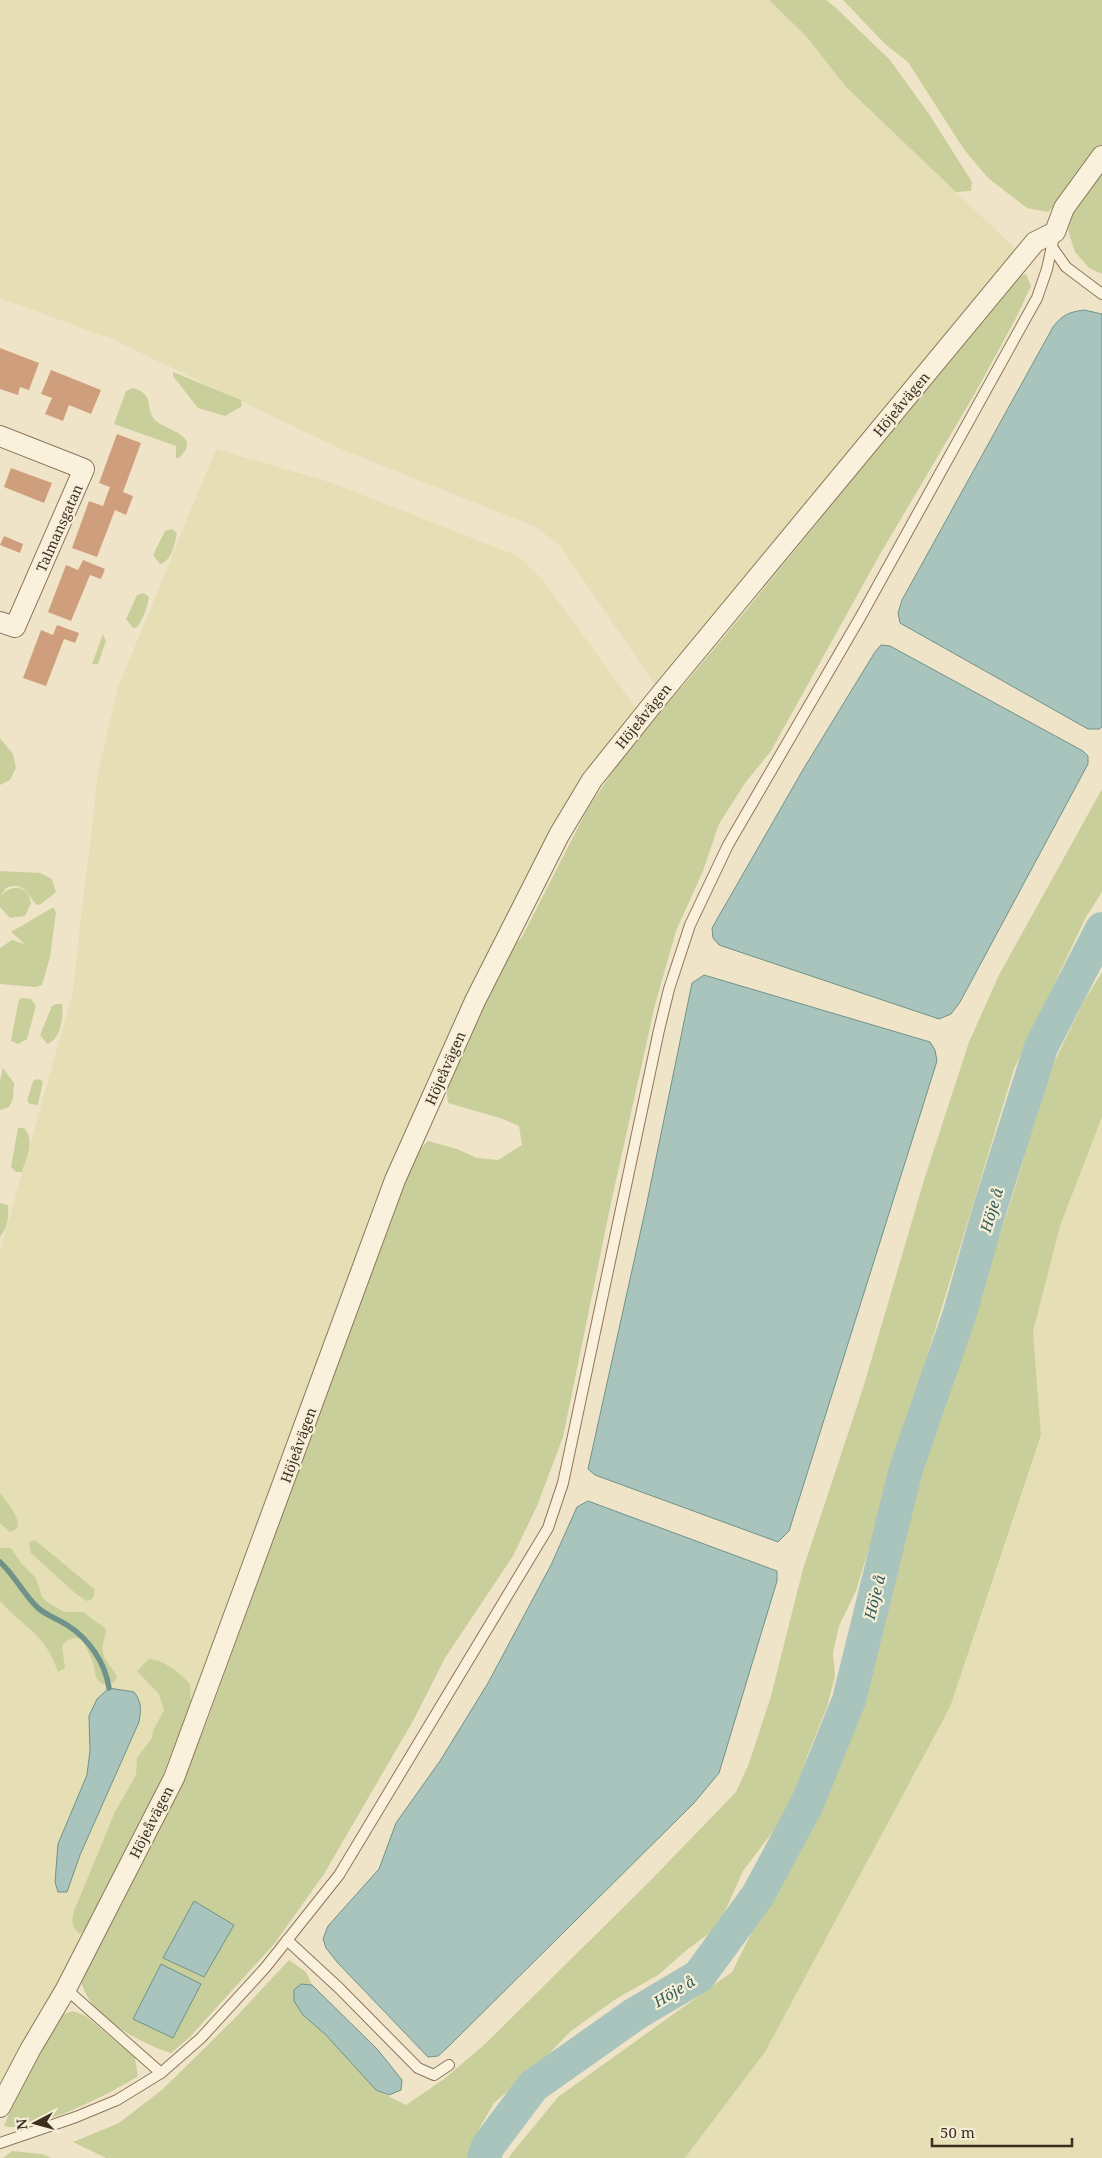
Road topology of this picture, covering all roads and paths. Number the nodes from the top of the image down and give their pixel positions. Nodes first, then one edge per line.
1 (1102, 156) edge
2 (1054, 240) junction
3 (1098, 287) edge
4 (1102, 294) edge
5 (0, 436) edge
6 (0, 622) edge
7 (287, 1940) junction
8 (66, 1989) junction
9 (449, 2065) dead end
10 (161, 2073) junction
11 (0, 2108) edge
12 (0, 2144) edge

1 - 2 street
2 - 3 lane
2 - 7 lane
2 - 8 street, Höjeåvägen
3 - 4 lane
5 - 6 street, Talmansgatan
7 - 9 lane
7 - 10 lane
8 - 10 lane
8 - 11 street, Höjeåvägen
10 - 12 lane

